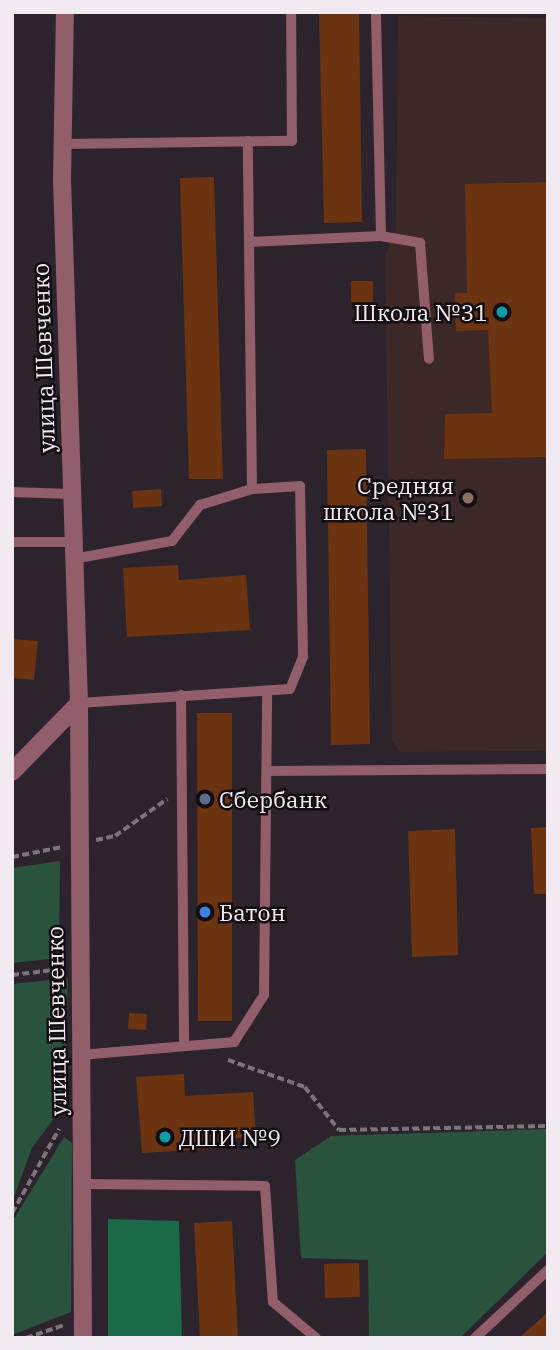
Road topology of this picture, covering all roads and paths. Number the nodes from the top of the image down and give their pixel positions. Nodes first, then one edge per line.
1 (65, 12) edge
2 (291, 12) edge
3 (376, 12) edge
4 (248, 141) junction
5 (63, 144) junction
6 (380, 236) junction
7 (249, 242) junction
8 (429, 359) dead end
9 (252, 489) junction
10 (12, 492) edge
11 (71, 494) junction
12 (12, 542) edge
13 (73, 550) junction
14 (267, 691) junction
15 (181, 695) junction
16 (79, 703) junction
17 (548, 769) edge
18 (268, 771) junction
19 (12, 772) edge
20 (183, 789) junction
21 (79, 843) junction
22 (12, 857) edge
23 (80, 967) junction
24 (12, 975) edge
25 (184, 1044) junction
26 (80, 1055) junction
27 (218, 1061) dead end
28 (548, 1126) edge
29 (59, 1129) dead end
30 (84, 1184) junction
31 (12, 1213) edge
32 (548, 1270) edge
33 (49, 1329) junction
34 (83, 1329) edge
35 (26, 1338) edge
36 (48, 1338) edge
37 (316, 1338) edge
38 (475, 1338) edge

1 - 5 street, улица Шевченко
2 - 4 lane
3 - 6 lane
4 - 5 lane
4 - 7 lane
5 - 11 street, улица Шевченко
6 - 7 lane
6 - 8 lane
7 - 9 lane
9 - 13 lane
9 - 14 lane
10 - 11 lane
11 - 13 street, улица Шевченко
12 - 13 lane
13 - 16 street, улица Шевченко
14 - 15 lane
14 - 18 lane
15 - 16 lane
15 - 20 lane
16 - 19 street
16 - 21 street, улица Шевченко
17 - 18 lane
18 - 25 lane
20 - 21 path
20 - 25 lane
21 - 22 path
21 - 23 street, улица Шевченко
23 - 24 path
23 - 26 street, улица Шевченко
25 - 26 lane
26 - 30 street, улица Шевченко
27 - 28 path
29 - 31 path
30 - 34 street, улица Шевченко
30 - 37 lane
32 - 38 lane
33 - 34 path
33 - 35 path
33 - 36 path

